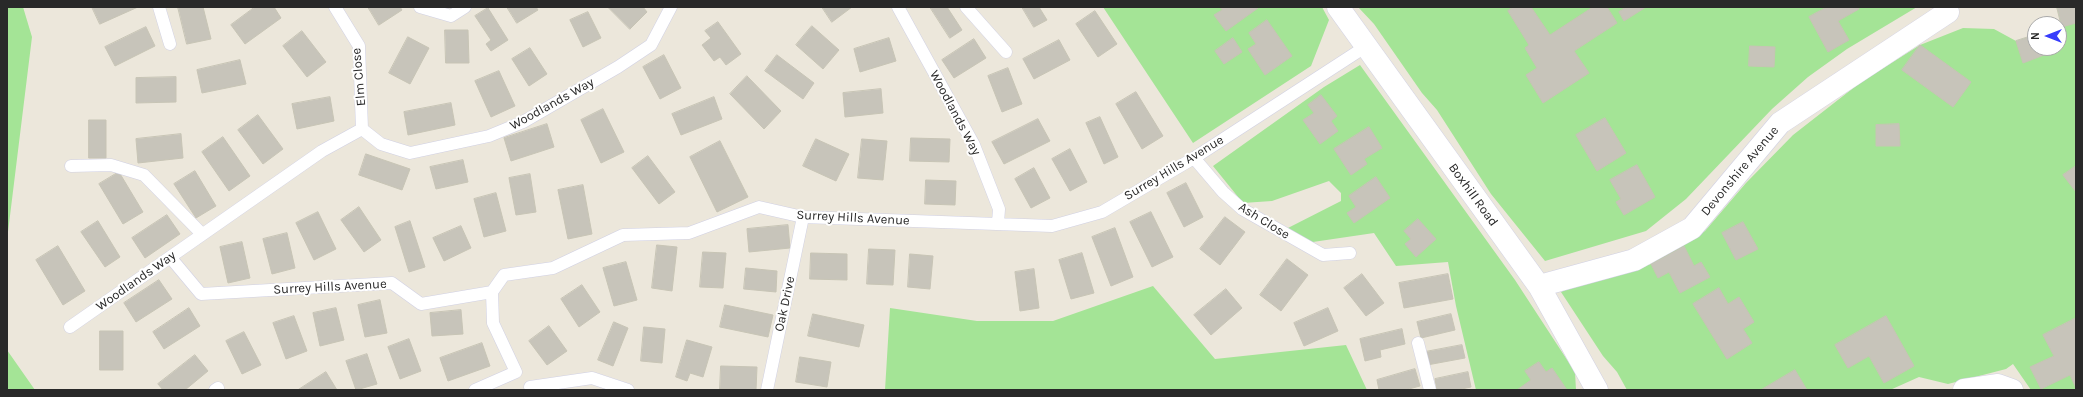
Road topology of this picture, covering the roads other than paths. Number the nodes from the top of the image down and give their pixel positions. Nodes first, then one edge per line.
1 (159, 7) edge
2 (335, 7) edge
3 (420, 7) edge
4 (465, 7) edge
5 (671, 7) edge
6 (898, 7) edge
7 (966, 7) edge
8 (1338, 7) edge
9 (1948, 12) dead end
10 (170, 44) dead end
11 (1365, 47) junction
12 (1006, 52) dead end
13 (362, 128) junction
14 (1194, 158) junction
15 (71, 166) dead end
16 (803, 218) junction
17 (998, 223) junction
18 (202, 234) junction
19 (1350, 253) dead end
20 (170, 257) junction
21 (1539, 286) junction
22 (492, 292) junction
23 (70, 327) dead end
24 (1418, 343) dead end
25 (516, 372) junction
26 (531, 388) edge
27 (475, 390) edge
28 (628, 390) edge
29 (767, 390) edge
30 (1430, 390) edge
31 (1597, 390) edge
32 (1964, 390) edge
33 (2012, 390) edge

1 - 10 lane
2 - 13 lane, Elm Close
3 - 4 lane
5 - 13 lane, Woodlands Way
6 - 17 lane, Woodlands Way
7 - 12 lane
8 - 11 street, Boxhill Road
9 - 21 street, Devonshire Avenue
11 - 14 lane, Surrey Hills Avenue
11 - 21 street, Boxhill Road
13 - 18 lane, Woodlands Way
14 - 17 lane, Surrey Hills Avenue
14 - 19 lane, Ash Close
15 - 18 lane
16 - 17 lane, Surrey Hills Avenue
16 - 22 lane, Surrey Hills Avenue
16 - 29 lane, Oak Drive
18 - 20 lane, Woodlands Way
20 - 22 lane, Surrey Hills Avenue
20 - 23 lane, Woodlands Way
21 - 31 street, Boxhill Road
22 - 25 lane
24 - 30 lane
25 - 26 lane
25 - 27 lane
26 - 28 lane
32 - 33 street

